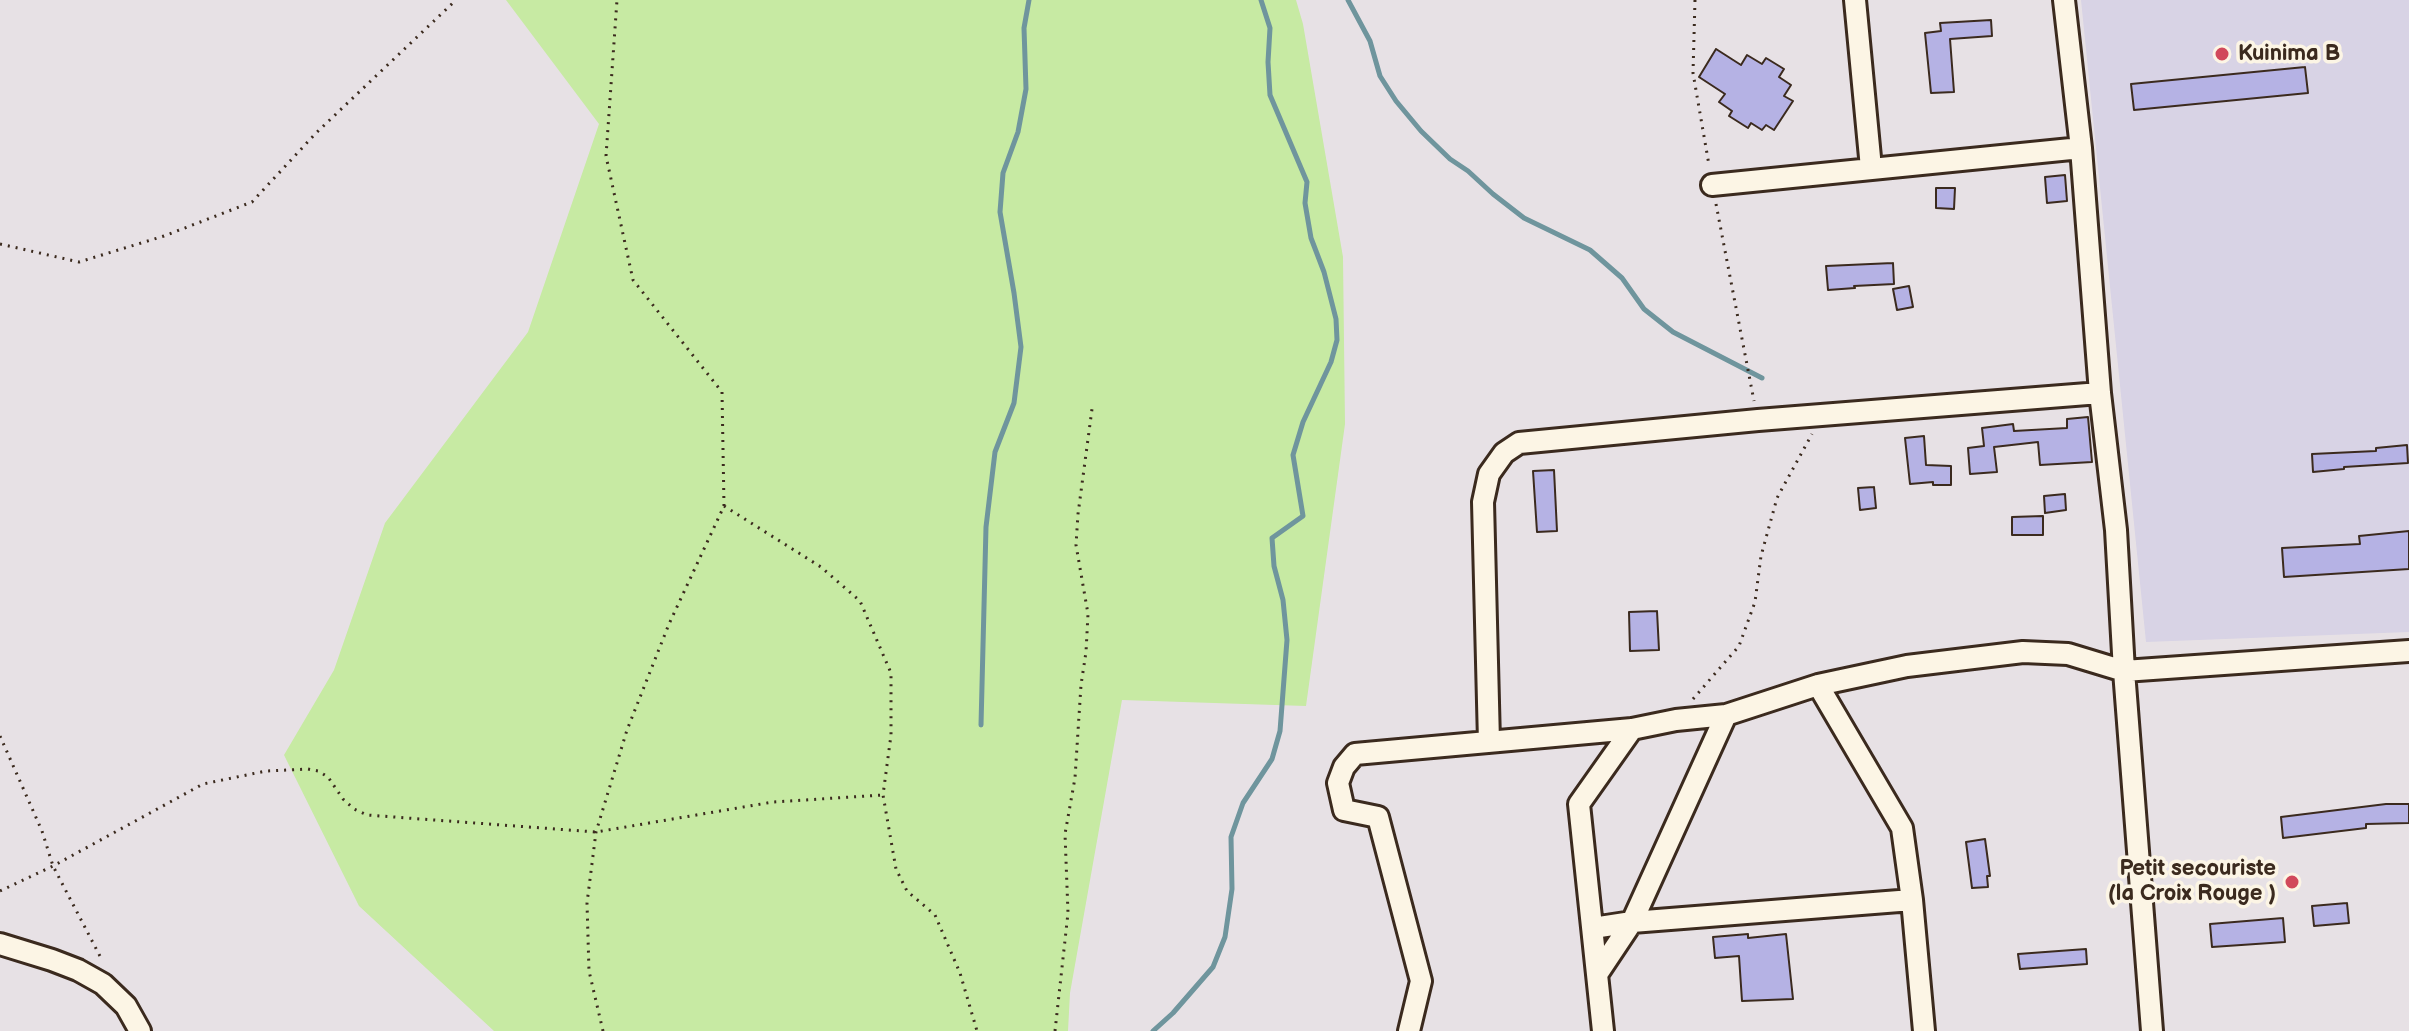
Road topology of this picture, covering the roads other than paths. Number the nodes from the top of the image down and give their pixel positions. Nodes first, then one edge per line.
1 (1855, 0) edge
2 (2064, 0) edge
3 (2081, 148) junction
4 (1871, 168) junction
5 (1712, 185) road end
6 (2100, 393) junction
7 (2409, 651) edge
8 (2124, 671) junction
9 (1818, 685) junction
10 (1726, 715) junction
11 (1632, 729) junction
12 (1489, 742) junction
13 (1912, 900) junction
14 (1632, 922) junction
15 (1593, 928) junction
16 (0, 944) edge
17 (1598, 973) junction
18 (140, 1031) edge
19 (1409, 1031) edge
20 (1603, 1031) edge
21 (1924, 1031) edge
22 (2152, 1031) edge

1 - 4 street
2 - 3 street
3 - 4 street
3 - 6 street
4 - 5 street
6 - 8 street
6 - 12 street
7 - 8 street
8 - 9 street
8 - 22 street
9 - 10 street
9 - 13 street
10 - 11 street
10 - 14 street
11 - 12 street
11 - 15 street
12 - 19 street
13 - 14 street
13 - 21 street
14 - 15 street
14 - 17 street
15 - 17 street
16 - 18 street
17 - 20 street

